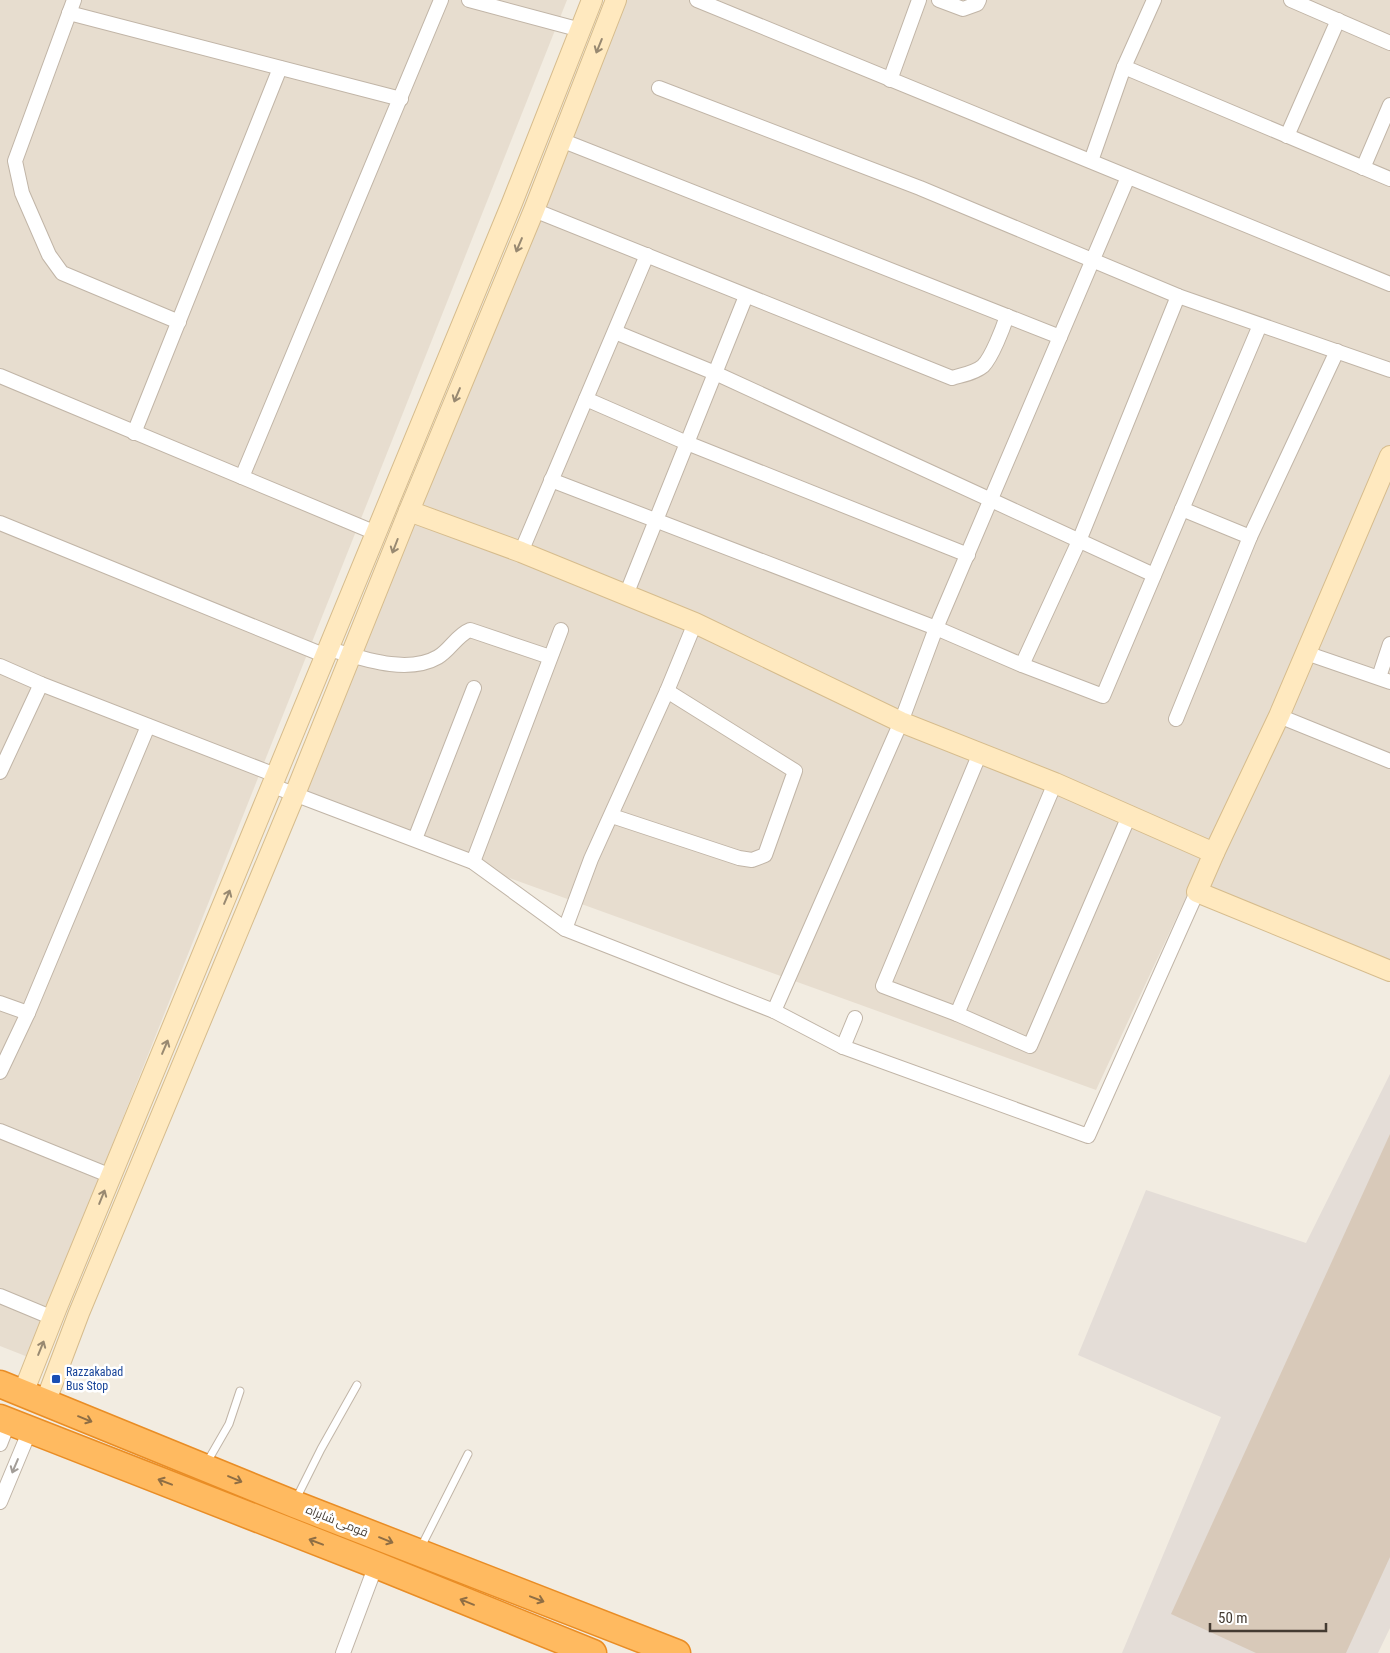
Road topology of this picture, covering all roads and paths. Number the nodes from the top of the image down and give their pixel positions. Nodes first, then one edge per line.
1 (441, 0) edge
2 (469, 0) edge
3 (592, 0) edge
4 (616, 0) edge
5 (697, 0) edge
6 (919, 0) edge
7 (939, 0) edge
8 (979, 0) edge
9 (1154, 0) edge
10 (1291, 0) edge
11 (717, 4) edge
12 (72, 7) edge
13 (1338, 20) junction
14 (581, 30) junction
15 (1390, 43) edge
16 (1124, 67) junction
17 (280, 68) junction
18 (890, 80) junction
19 (659, 88) dead end
20 (400, 99) junction
21 (1390, 105) edge
22 (1288, 136) junction
23 (562, 140) junction
24 (1091, 161) junction
25 (1363, 168) junction
26 (1128, 177) junction
27 (1390, 179) edge
28 (534, 210) junction
29 (647, 255) junction
30 (1093, 260) junction
31 (1390, 284) edge
32 (746, 296) junction
33 (1178, 296) junction
34 (1007, 316) junction
35 (178, 322) junction
36 (1260, 325) junction
37 (615, 332) junction
38 (1060, 337) junction
39 (1337, 352) junction
40 (1390, 370) edge
41 (715, 373) junction
42 (0, 376) edge
43 (586, 399) junction
44 (134, 433) junction
45 (687, 443) junction
46 (1390, 456) edge
47 (242, 477) junction
48 (551, 480) junction
49 (991, 499) junction
50 (1182, 509) junction
51 (409, 511) junction
52 (656, 519) junction
53 (0, 522) edge
54 (376, 533) junction
55 (1250, 537) junction
56 (1079, 541) junction
57 (521, 552) junction
58 (968, 555) junction
59 (1154, 575) junction
60 (626, 595) junction
61 (695, 623) junction
62 (936, 628) junction
63 (561, 630) dead end
64 (1390, 644) edge
65 (328, 652) junction
66 (1306, 653) junction
67 (352, 656) junction
68 (550, 657) junction
69 (1022, 665) junction
70 (0, 666) edge
71 (1385, 679) edge
72 (41, 684) junction
73 (474, 688) dead end
74 (668, 691) junction
75 (1279, 716) junction
76 (1176, 719) dead end
77 (901, 722) junction
78 (148, 726) junction
79 (980, 753) junction
80 (1390, 761) edge
81 (0, 772) edge
82 (275, 781) junction
83 (1055, 783) junction
84 (295, 794) junction
85 (612, 816) junction
86 (1129, 816) junction
87 (415, 839) junction
88 (1214, 853) junction
89 (473, 862) junction
90 (241, 864) junction
91 (262, 872) junction
92 (1197, 892) junction
93 (565, 929) junction
94 (1390, 971) edge
95 (0, 1003) edge
96 (774, 1012) junction
97 (28, 1013) junction
98 (957, 1014) junction
99 (855, 1018) dead end
100 (843, 1047) junction
101 (0, 1072) edge
102 (0, 1131) edge
103 (111, 1176) junction
104 (0, 1296) edge
105 (53, 1318) junction
106 (357, 1385) dead end
107 (240, 1391) dead end
108 (23, 1393) edge
109 (10, 1428) edge
110 (468, 1454) dead end
111 (204, 1466) junction
112 (0, 1502) edge
113 (294, 1504) junction
114 (418, 1553) junction
115 (376, 1565) junction
116 (343, 1653) edge
117 (593, 1653) edge
118 (677, 1653) edge

1 - 20 street
2 - 14 street
3 - 14 street
4 -> 23 street
5 - 11 street
6 - 18 street
7 - 8 street
9 - 16 street
10 - 13 street
11 - 18 street
12 - 17 street
12 - 35 street
13 - 15 street
13 - 22 street
14 - 54 street
16 - 22 street
16 - 24 street
17 - 20 street
17 - 35 street
18 - 24 street
19 - 30 street
20 - 47 street
21 - 25 street
22 - 25 street
23 - 28 street
23 - 34 street
24 - 26 street
25 - 27 street
26 - 30 street
26 - 31 street
28 - 29 street
28 -> 51 street
29 - 32 street
29 - 37 street
30 - 33 street
30 - 38 street
32 - 34 street
32 - 41 street
33 - 36 street
33 - 56 street
34 - 38 street
35 - 44 street
36 - 39 street
36 - 50 street
37 - 41 street
37 - 43 street
38 - 49 street
39 - 40 street
39 - 55 street
41 - 45 street
41 - 49 street
42 - 44 street
43 - 45 street
43 - 48 street
44 - 47 street
45 - 52 street
45 - 58 street
46 - 66 street
47 - 54 street
48 - 52 street
48 - 57 street
49 - 56 street
49 - 58 street
50 - 55 street
50 - 59 street
51 - 57 street
51 -> 67 street
52 - 60 street
52 - 62 street
53 - 65 street
54 - 65 street
55 - 76 street
56 - 59 street
56 - 69 street
57 - 60 street
58 - 62 street
59 - 69 street
60 - 61 street
61 - 74 street
61 - 77 street
62 - 69 street
62 - 77 street
63 - 68 street
64 - 71 street
65 - 67 street
65 - 82 street
66 - 71 street
66 - 75 street
67 - 68 street
67 - 84 street
68 - 89 street
70 - 72 street
72 - 78 street
72 - 81 street
73 - 87 street
74 - 85 street
74 - 85 street
75 - 80 street
75 - 88 street
77 - 79 street
77 - 96 street
78 - 82 street
78 - 97 street
79 - 83 street
79 - 98 street
82 - 84 street
82 - 90 street
83 - 86 street
83 - 98 street
84 - 87 street
84 - 91 street
85 - 93 street
86 - 88 street
86 - 98 street
87 - 89 street
88 - 92 street
89 - 93 street
90 - 91 street
103 -> 90 street
91 - 108 street
92 - 94 street
92 - 100 street
93 - 96 street
95 - 97 street
96 - 100 street
97 - 101 street
99 - 100 street
102 - 103 street
105 -> 103 street
104 - 105 street
108 -> 105 street
106 - 113 lane
107 - 111 lane
108 -> 111 highway, قومی شاہراہ
109 -> 112 street
115 -> 109 highway
110 - 114 lane
111 -> 113 highway, قومی شاہراہ
113 -> 114 highway, قومی شاہراہ
114 -> 118 highway, قومی شاہراہ
115 - 116 street
117 -> 115 highway

